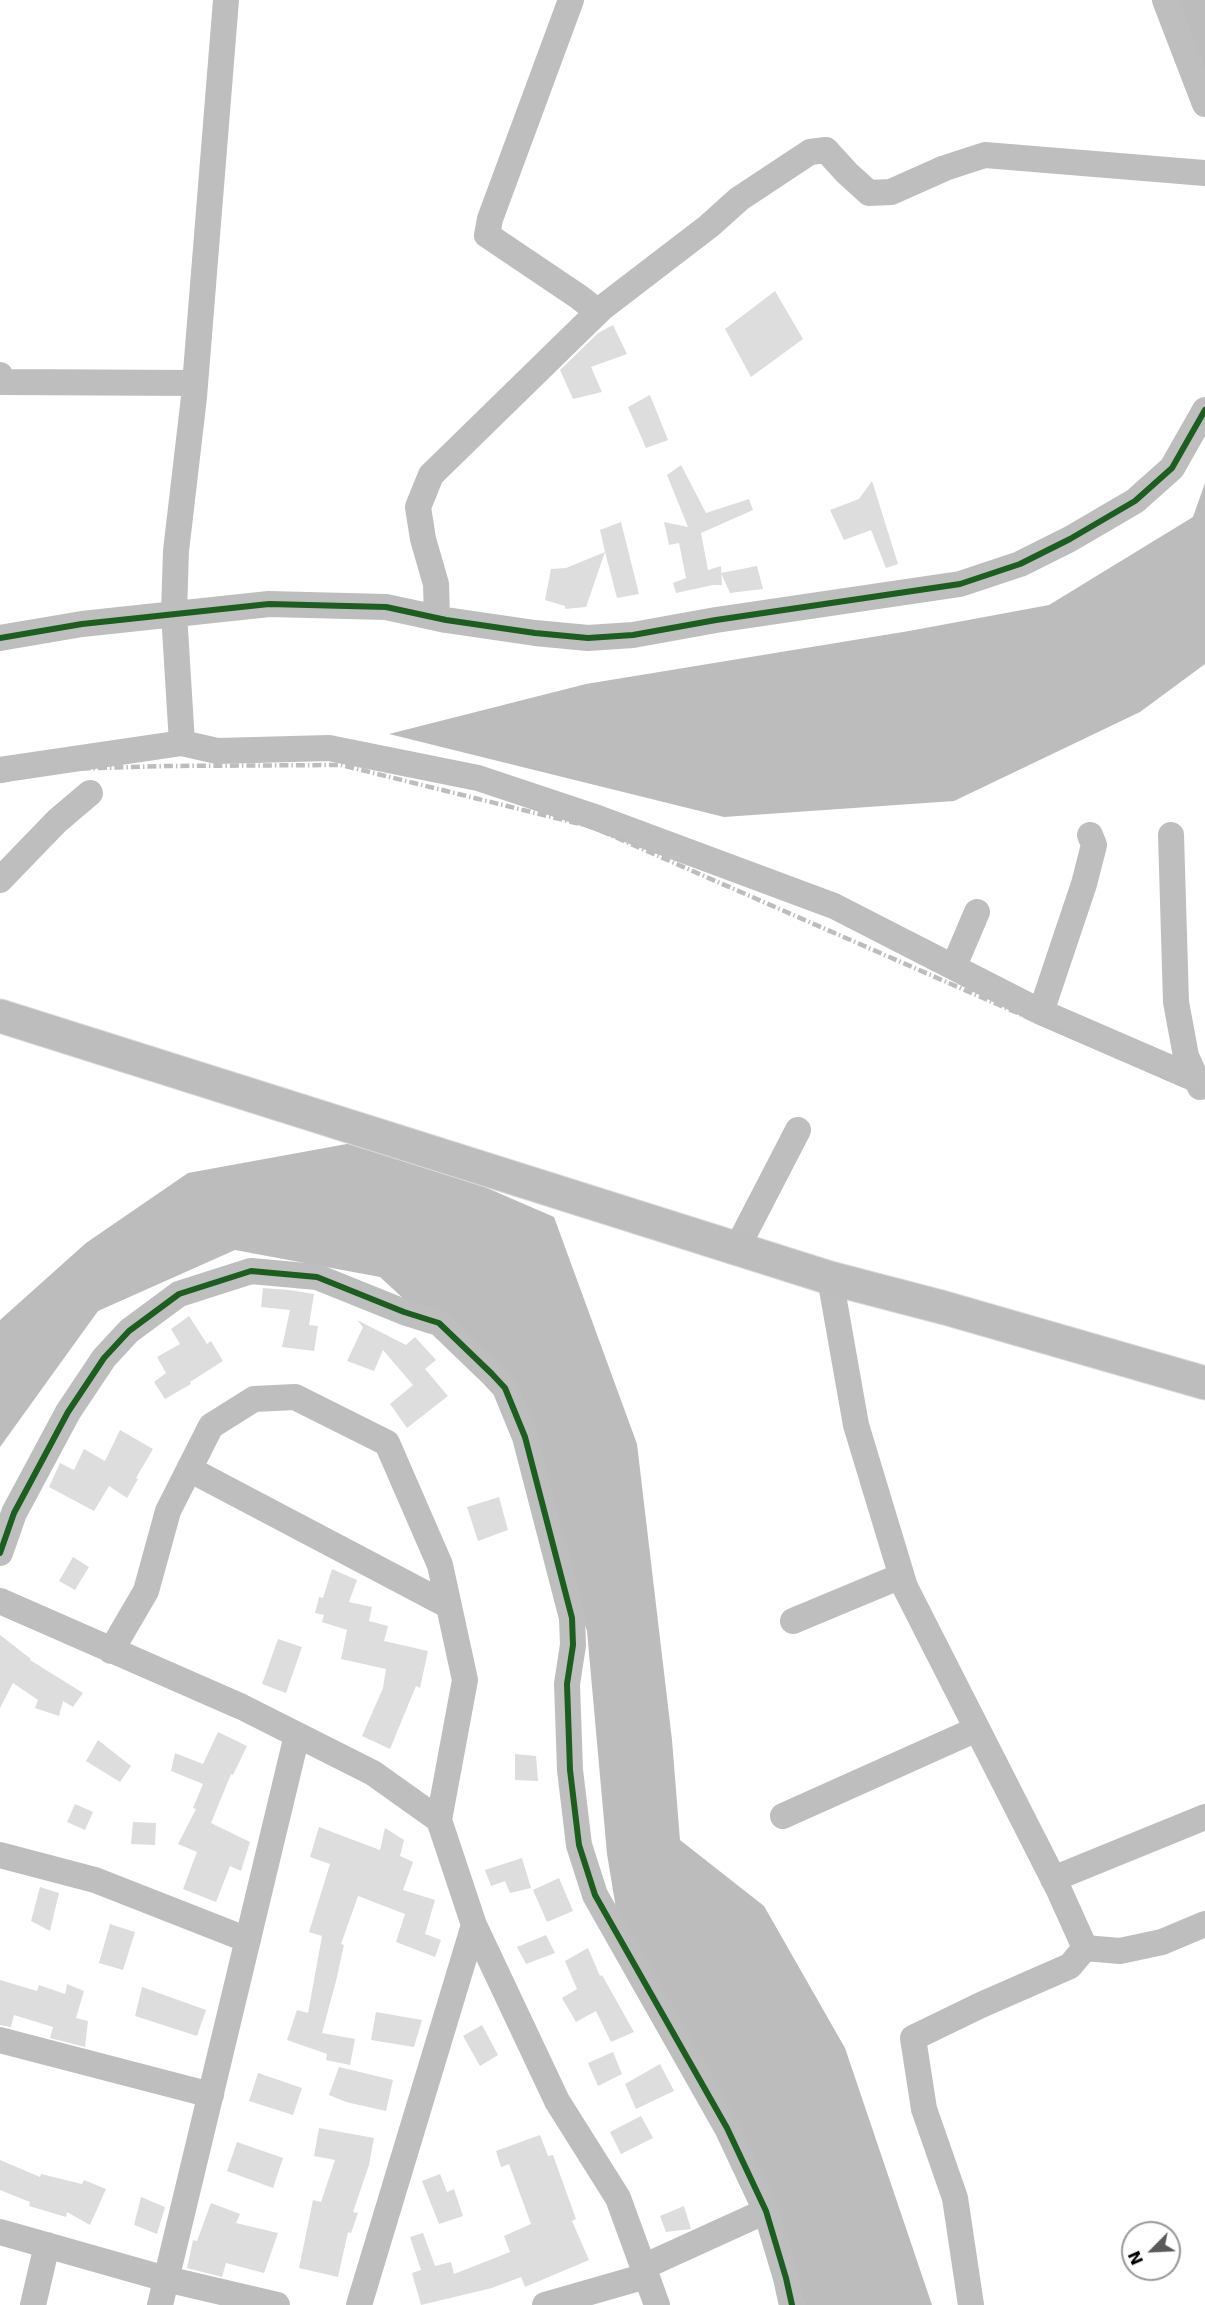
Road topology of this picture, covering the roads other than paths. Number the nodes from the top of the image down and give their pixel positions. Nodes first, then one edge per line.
1 (226, 0) edge
2 (571, 0) edge
3 (1165, 0) edge
4 (1205, 104) edge
5 (1205, 173) edge
6 (598, 312) junction
7 (0, 375) edge
8 (195, 383) junction
9 (1205, 410) edge
10 (174, 613) junction
11 (437, 618) junction
12 (0, 638) edge
13 (182, 743) junction
14 (0, 770) edge
15 (90, 793) dead end
16 (1090, 835) dead end
17 (1171, 835) dead end
18 (0, 880) edge
19 (977, 912) dead end
20 (954, 966) junction
21 (1041, 1012) junction
22 (0, 1016) edge
23 (1202, 1085) edge
24 (798, 1130) dead end
25 (737, 1248) junction
26 (830, 1278) junction
27 (1205, 1383) edge
28 (189, 1469) junction
29 (0, 1553) edge
30 (902, 1576) junction
31 (0, 1601) edge
32 (449, 1606) junction
33 (793, 1621) dead end
34 (111, 1651) junction
35 (977, 1729) junction
36 (297, 1735) junction
37 (783, 1816) dead end
38 (1205, 1817) edge
39 (440, 1820) junction
40 (0, 1855) edge
41 (1053, 1879) junction
42 (474, 1924) junction
43 (1205, 1924) edge
44 (248, 1940) junction
45 (1085, 1948) junction
46 (0, 2040) edge
47 (211, 2095) junction
48 (766, 2211) junction
49 (0, 2232) edge
50 (47, 2246) junction
51 (645, 2271) junction
52 (166, 2279) junction
53 (33, 2305) edge
54 (160, 2305) edge
55 (277, 2305) edge
56 (359, 2305) edge
57 (545, 2305) edge
58 (657, 2305) edge
59 (792, 2305) edge
60 (971, 2305) edge

1 - 8 street
2 - 6 street
3 - 4 street
5 - 6 street
6 - 11 street
7 - 8 street
8 - 10 street
9 - 11 street
10 - 11 street
10 - 12 street
10 - 13 street
13 - 14 street
13 - 20 street
15 - 18 street
16 - 21 street
17 - 23 street
19 - 20 street
20 - 21 street
21 - 23 street
22 - 25 main road
24 - 25 street
25 - 26 main road
26 - 27 main road
26 - 30 street
28 - 32 street
28 - 32 street
28 - 34 street
29 - 48 street
30 - 33 street
30 - 35 street
31 - 34 street
32 - 39 street
34 - 36 street
35 - 37 street
35 - 41 street
36 - 39 street
36 - 44 street
38 - 41 street
39 - 42 street
40 - 44 street
41 - 45 street
42 - 51 street
42 - 56 street
43 - 45 street
44 - 47 street
45 - 60 street
46 - 47 street
47 - 52 street
48 - 51 street
48 - 59 street
49 - 50 street
50 - 52 street
50 - 53 street
51 - 57 street
51 - 58 street
52 - 54 street
52 - 55 street

